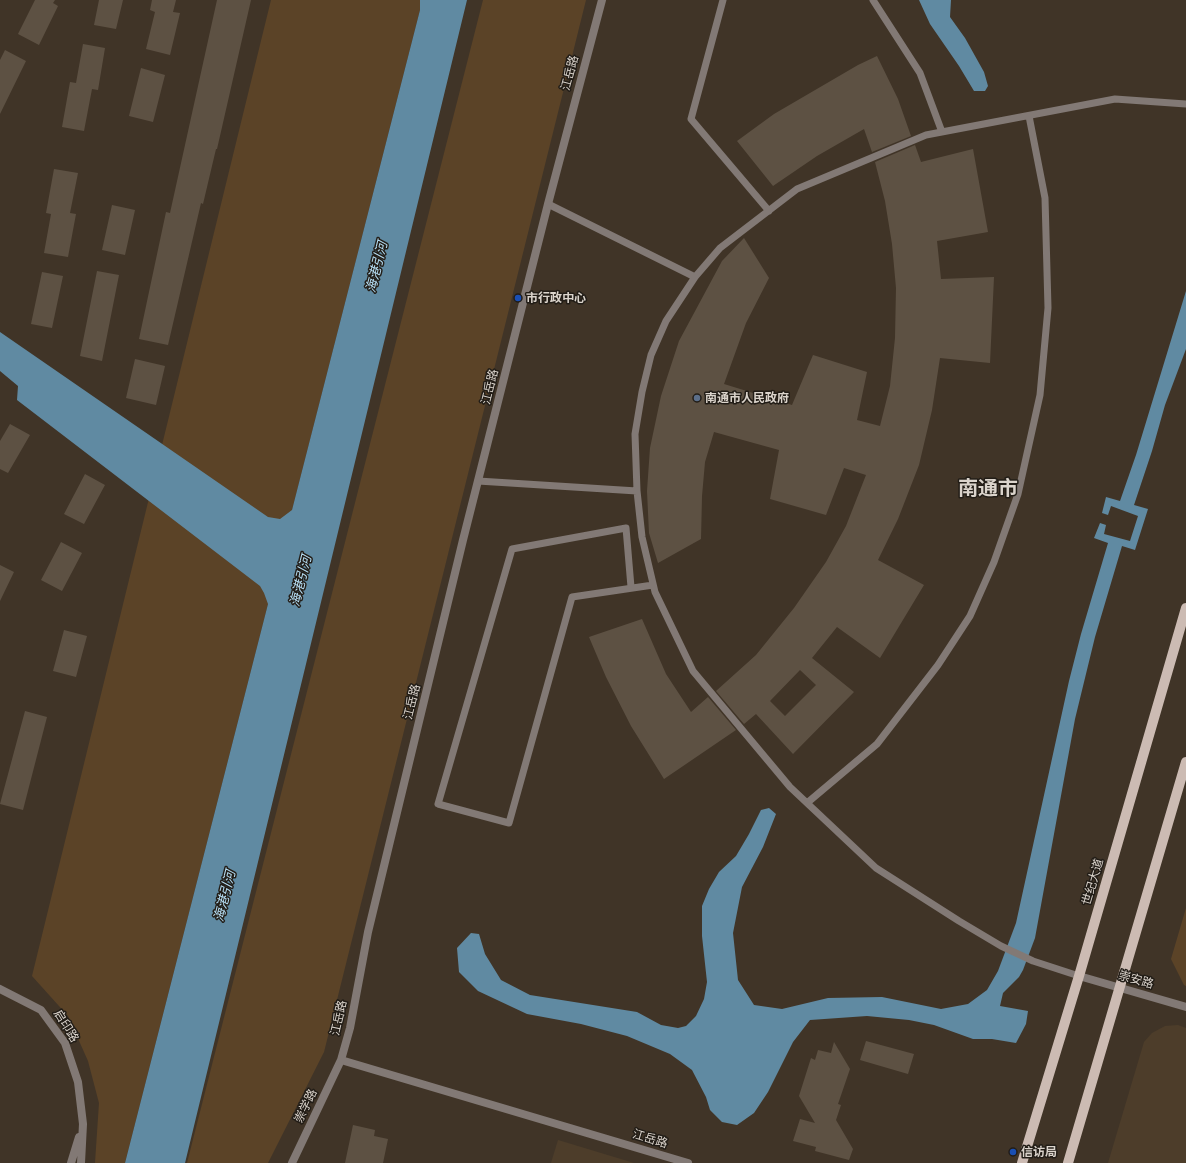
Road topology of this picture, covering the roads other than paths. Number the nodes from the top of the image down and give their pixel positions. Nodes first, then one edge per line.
1 (602, 0) edge
2 (723, 0) edge
3 (873, 0) edge
4 (1186, 104) edge
5 (1028, 116) junction
6 (942, 132) junction
7 (548, 204) junction
8 (769, 211) junction
9 (695, 277) junction
10 (478, 481) junction
11 (637, 491) junction
12 (653, 585) junction
13 (631, 587) junction
14 (1186, 608) edge
15 (1186, 762) edge
16 (806, 803) junction
17 (1079, 976) junction
18 (1119, 988) junction
19 (0, 989) edge
20 (1186, 1007) edge
21 (341, 1060) junction
22 (83, 1124) junction
23 (71, 1163) edge
24 (81, 1163) edge
25 (292, 1163) edge
26 (688, 1163) edge
27 (1022, 1163) edge
28 (1068, 1163) edge

1 - 7 street, 江岳路
2 - 8 lane
3 - 6 lane
4 - 5 lane
5 - 6 lane
5 - 16 lane
6 - 8 lane
7 - 9 lane
7 - 10 street, 江岳路
8 - 9 lane
9 - 11 lane
10 - 11 lane
10 - 21 street, 江岳路
11 - 12 lane
12 - 13 lane
12 - 16 lane
13 - 13 lane
14 - 17 main road, 世纪大道
15 - 18 main road
16 - 17 lane
17 - 18 street, 崇安路
17 - 27 main road, 世纪大道
18 - 20 street, 崇安路
18 - 28 main road
19 - 22 street, 启印路
21 - 25 street, 崇学路
21 - 26 street, 江岳路
22 - 23 street
22 - 24 street

